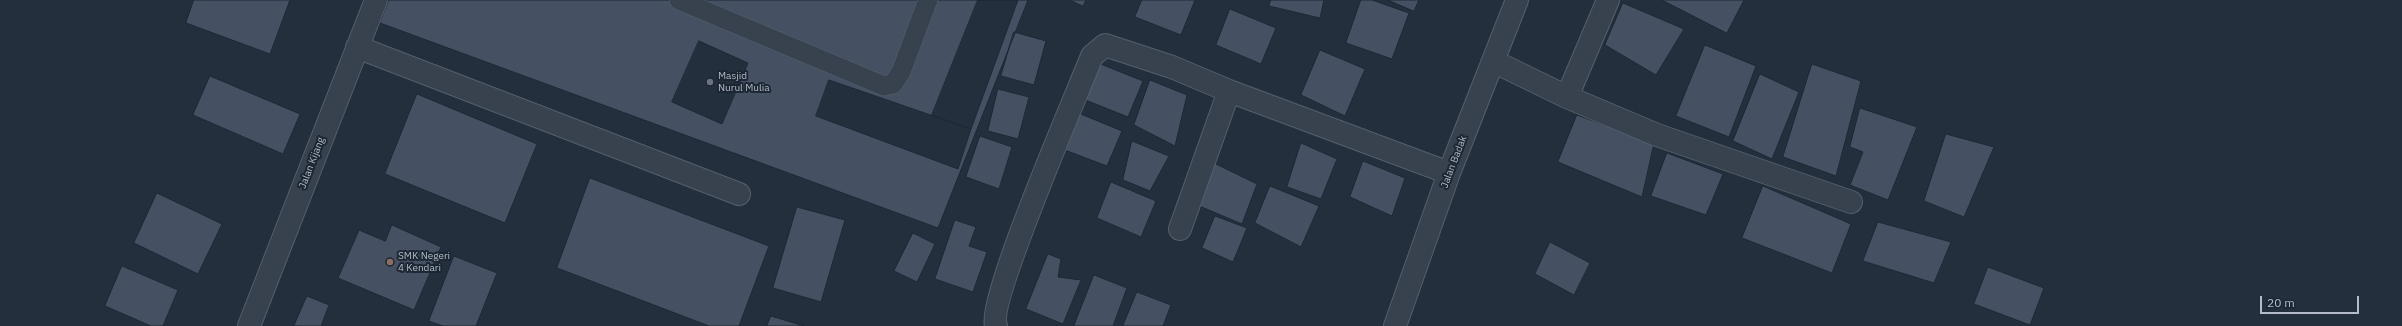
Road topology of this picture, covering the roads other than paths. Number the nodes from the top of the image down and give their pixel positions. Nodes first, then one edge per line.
1 (376, 0) edge
2 (680, 0) edge
3 (928, 0) edge
4 (1517, 0) edge
5 (1608, 0) edge
6 (357, 47) junction
7 (1493, 61) junction
8 (1229, 91) junction
9 (1567, 97) junction
10 (1449, 173) junction
11 (739, 194) dead end
12 (1852, 202) dead end
13 (1180, 229) dead end
14 (249, 326) edge
15 (996, 326) edge
16 (1395, 326) edge

1 - 6 street, Jalan Kijang
2 - 3 lane
4 - 7 street, Jalan Badak
5 - 9 street
6 - 11 street
6 - 14 street, Jalan Kijang
7 - 9 street
7 - 10 street, Jalan Badak
8 - 10 street
8 - 13 street
8 - 15 street
9 - 12 street
10 - 16 street, Jalan Badak

